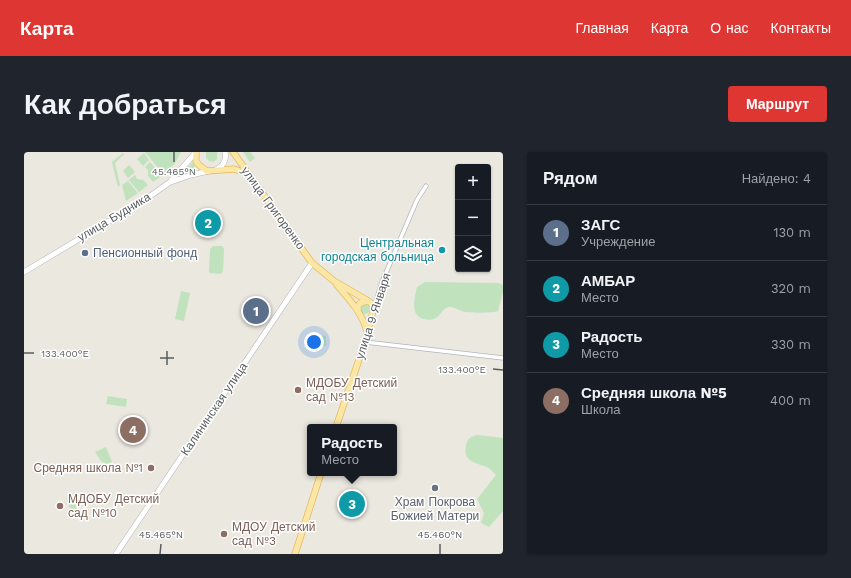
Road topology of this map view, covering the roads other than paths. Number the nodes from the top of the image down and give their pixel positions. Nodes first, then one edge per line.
1 (196, 152) edge
2 (225, 152) edge
3 (233, 152) edge
4 (213, 171) junction
5 (248, 174) junction
6 (170, 182) junction
7 (426, 186) dead end
8 (312, 263) junction
9 (24, 272) edge
10 (334, 281) junction
11 (378, 292) junction
12 (367, 301) junction
13 (373, 311) junction
14 (359, 313) junction
15 (368, 331) junction
16 (365, 342) junction
17 (503, 358) edge
18 (337, 424) edge
19 (320, 476) edge
20 (116, 554) edge
21 (295, 554) edge

1 - 4 main road
1 - 6 main road, улица Будника
2 - 4 main road
3 - 5 main road, улица Григоренко
4 - 5 main road
4 - 6 main road
5 - 8 main road, улица Григоренко
6 - 9 main road, улица Будника
7 - 11 street, улица 9 Января
8 - 10 main road, улица Григоренко
8 - 20 main road, Калининская улица
10 - 12 main road
10 - 14 main road
11 - 12 street
11 - 13 street, улица 9 Января
12 - 13 main road
12 - 14 main road
13 - 14 main road
13 - 15 main road, улица 9 Января
14 - 15 main road
15 - 16 main road, улица 9 Января
16 - 17 street
16 - 18 main road, улица 9 Января
19 - 21 main road

